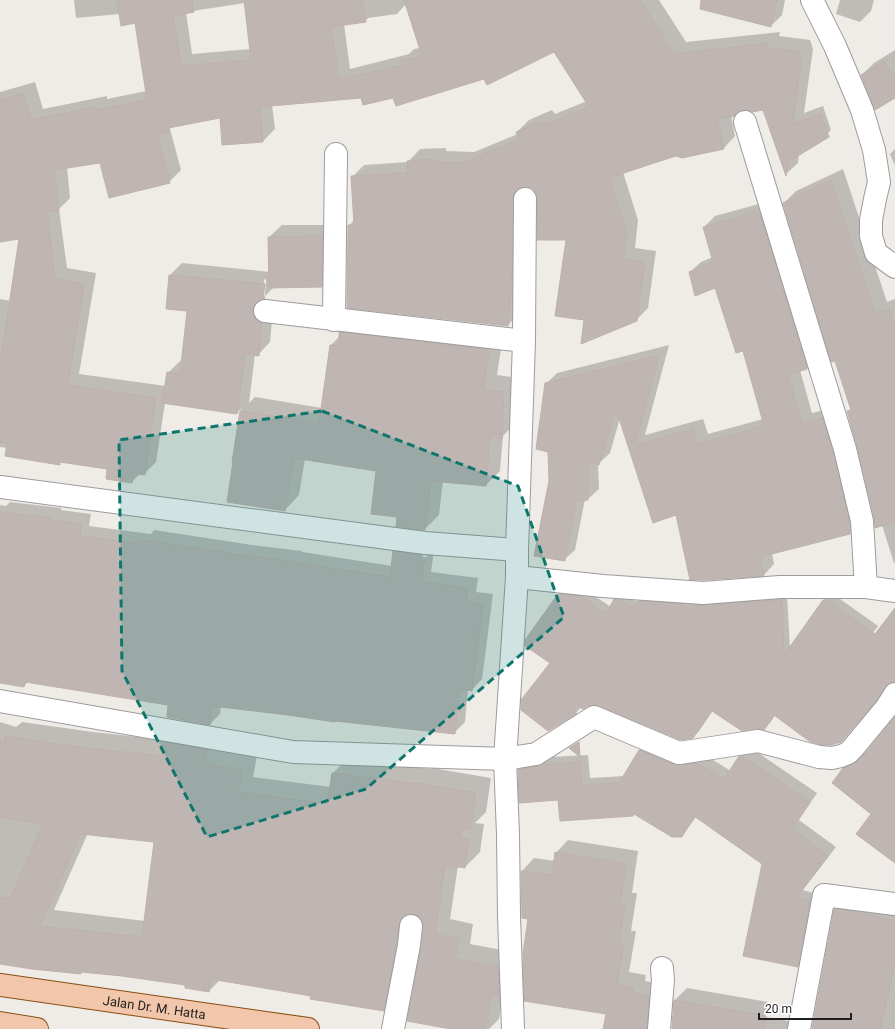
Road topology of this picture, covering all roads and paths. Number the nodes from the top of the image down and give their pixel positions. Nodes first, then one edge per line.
1 (812, 0) edge
2 (745, 122) dead end
3 (336, 154) dead end
4 (524, 199) dead end
5 (895, 267) edge
6 (265, 311) dead end
7 (334, 320) junction
8 (524, 341) junction
9 (0, 487) edge
10 (517, 550) junction
11 (517, 577) junction
12 (866, 587) junction
13 (895, 591) edge
14 (895, 694) edge
15 (0, 700) edge
16 (505, 759) junction
17 (895, 904) edge
18 (411, 926) dead end
19 (662, 968) dead end
20 (0, 985) edge
21 (0, 1023) edge
22 (37, 1029) edge
23 (308, 1029) edge
24 (393, 1029) edge
25 (513, 1029) edge
26 (659, 1029) edge
27 (799, 1029) edge

1 - 5 street
2 - 12 street
3 - 7 street
4 - 8 street
6 - 7 street
7 - 8 street
8 - 10 street
9 - 10 street
10 - 11 street
11 - 12 street
11 - 16 street
12 - 13 street
14 - 16 street
15 - 16 street
16 - 25 street
17 - 27 street
18 - 24 street
19 - 26 street
20 - 23 main road, Jalan Dr. M. Hatta
21 - 22 main road

